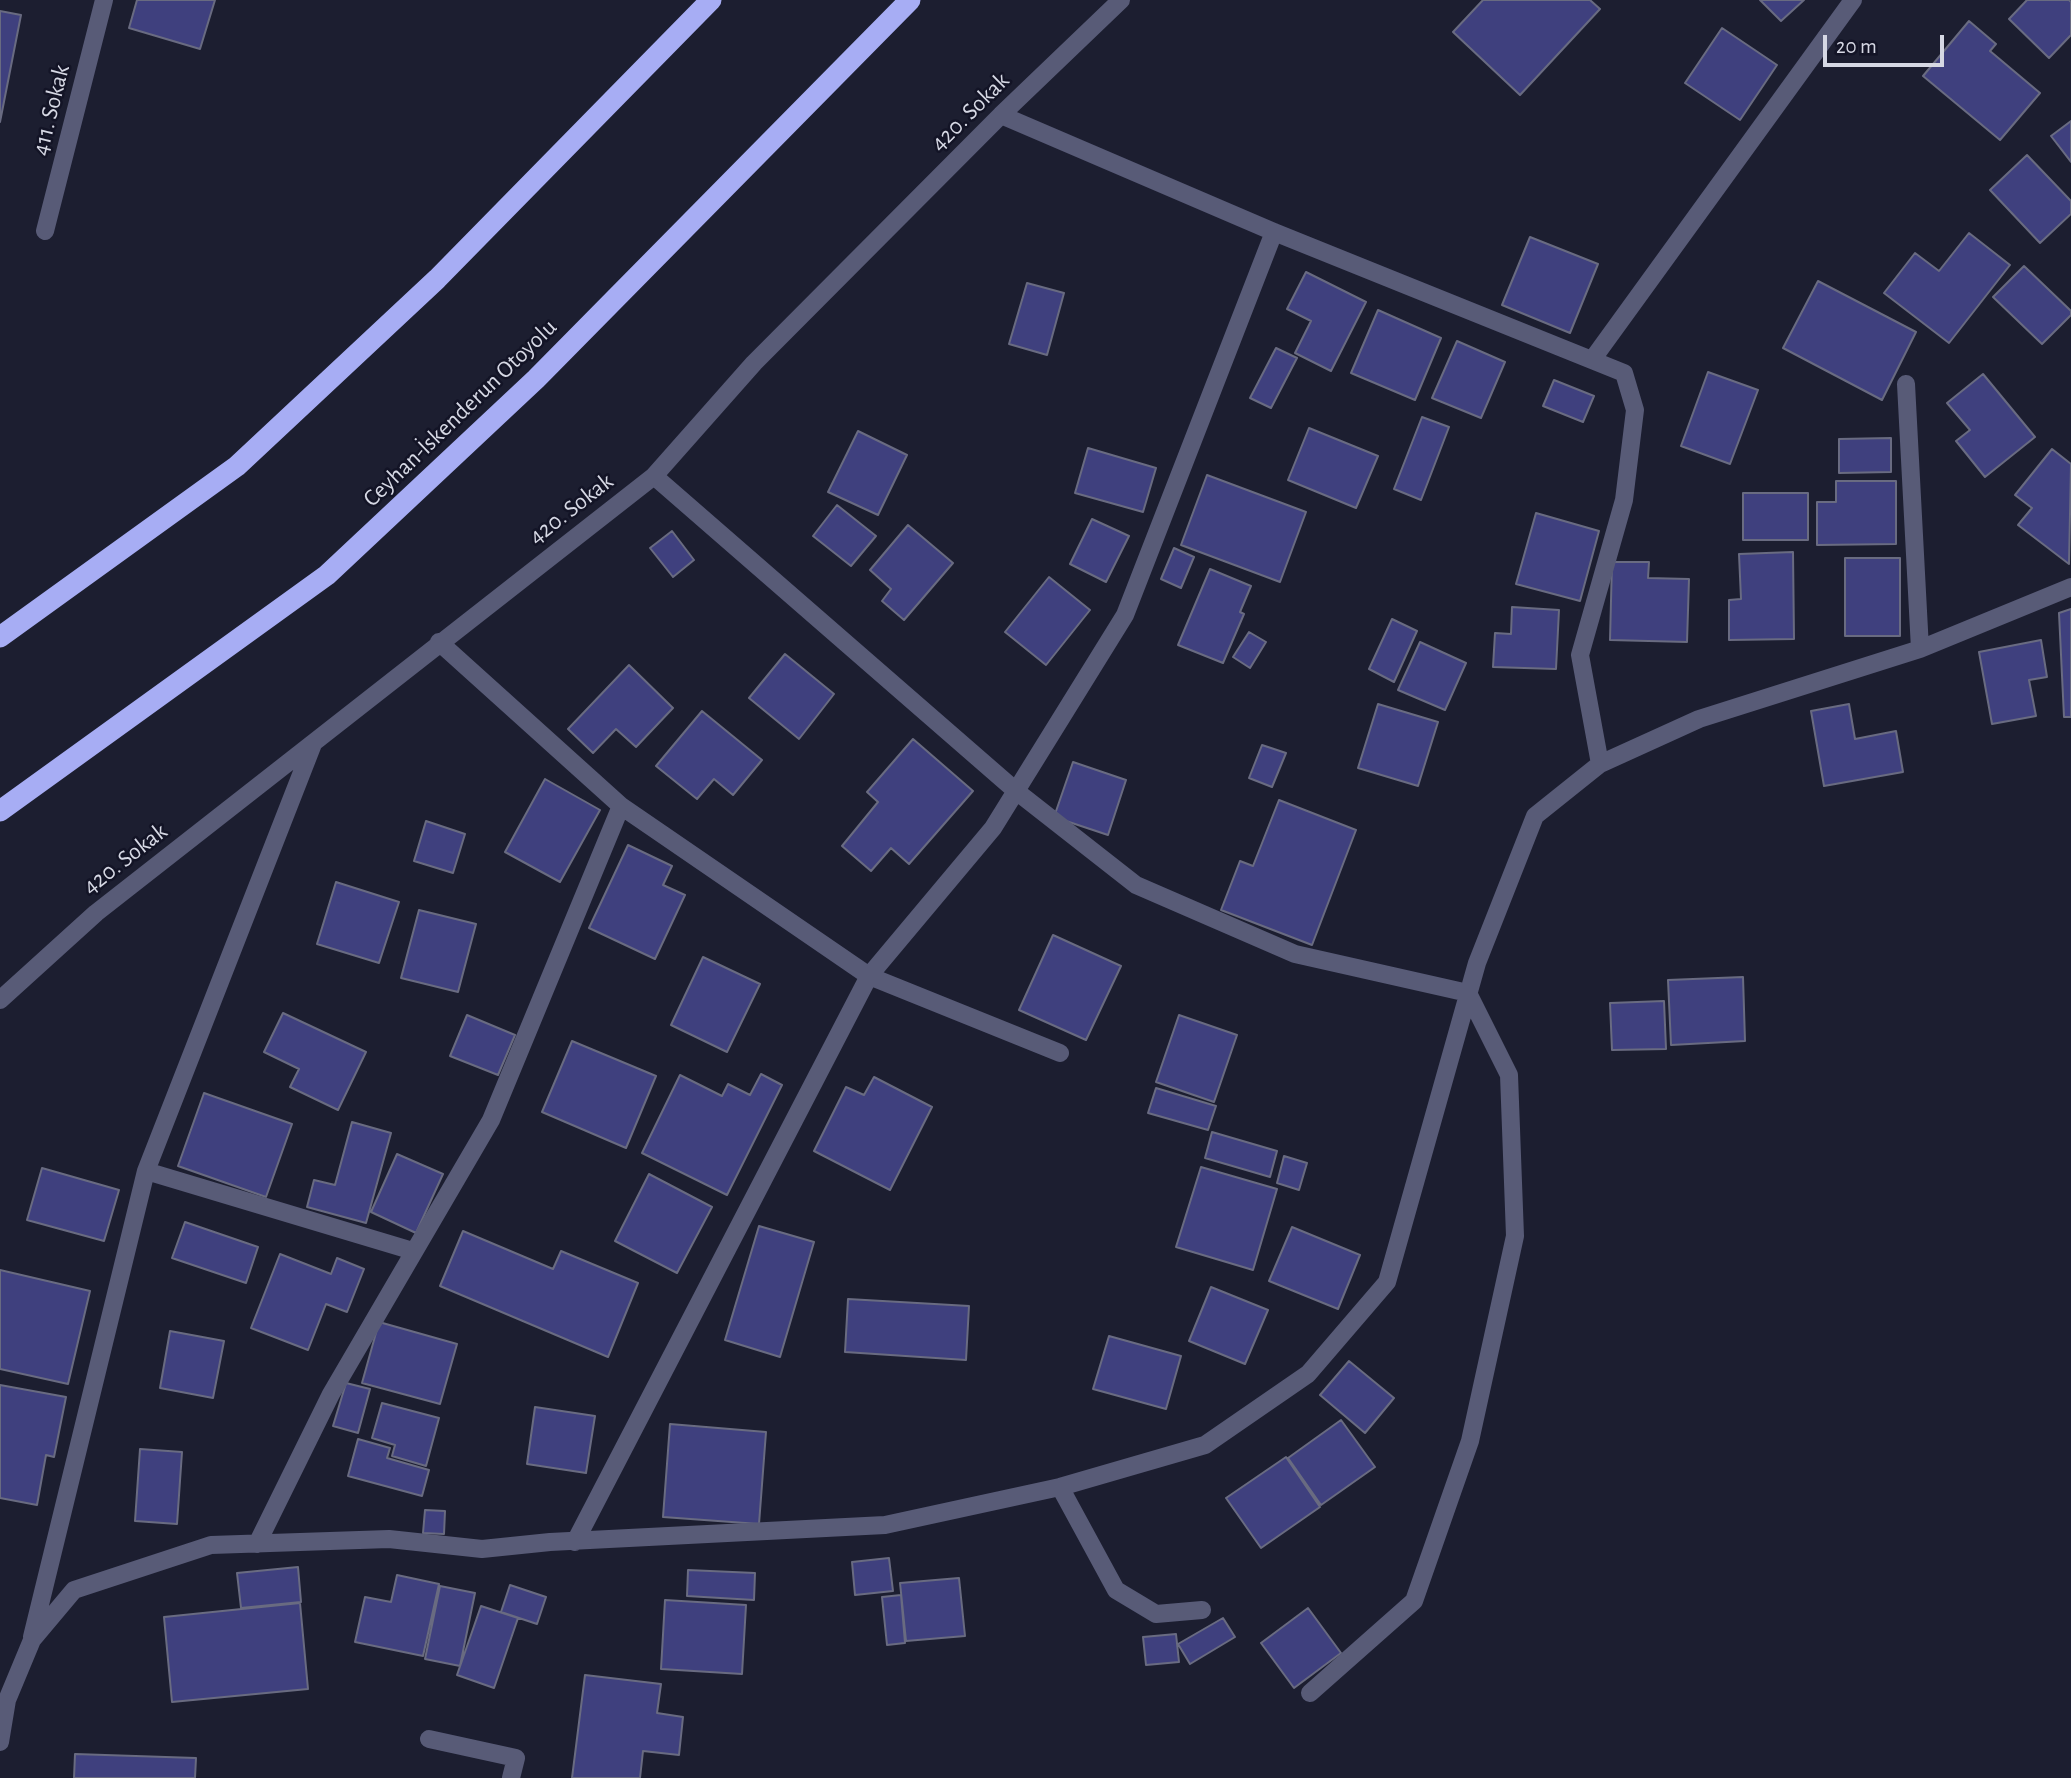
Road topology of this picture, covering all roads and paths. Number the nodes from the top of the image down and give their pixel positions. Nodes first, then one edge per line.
1 (104, 0) edge
2 (711, 0) edge
3 (910, 0) edge
4 (1121, 0) edge
5 (1853, 0) edge
6 (1001, 115) junction
7 (45, 231) dead end
8 (1274, 232) junction
9 (1592, 360) junction
10 (1906, 384) dead end
11 (654, 476) junction
12 (2071, 587) edge
13 (0, 637) edge
14 (439, 642) junction
15 (1920, 649) junction
16 (313, 743) junction
17 (1600, 764) junction
18 (1016, 791) junction
19 (621, 806) junction
20 (0, 811) edge
21 (869, 976) junction
22 (1468, 993) junction
23 (0, 1000) edge
24 (1060, 1053) dead end
25 (146, 1171) junction
26 (413, 1251) junction
27 (1060, 1487) junction
28 (575, 1542) junction
29 (257, 1544) junction
30 (1202, 1610) dead end
31 (32, 1640) junction
32 (1310, 1693) dead end
33 (429, 1740) dead end
34 (0, 1742) edge
35 (511, 1778) edge

1 - 7 street, 411. Sokak
2 - 13 highway
3 - 20 highway, Ceyhan-İskenderun Otoyolu
4 - 6 street, 420. Sokak
5 - 9 street
6 - 8 street
6 - 11 street, 420. Sokak
8 - 9 street
8 - 18 street
9 - 17 street
10 - 15 street
11 - 14 street, 420. Sokak
11 - 18 street
12 - 15 street
14 - 16 street, 420. Sokak
14 - 19 street
15 - 17 street
16 - 23 street, 420. Sokak
16 - 25 street
17 - 22 street
18 - 21 street
18 - 22 street
19 - 21 street
19 - 26 street
21 - 24 street
21 - 28 street
22 - 27 street
22 - 32 street
25 - 26 street
25 - 31 street
26 - 29 street
27 - 28 street
27 - 30 street
28 - 29 street
29 - 31 street
31 - 34 street
33 - 35 street

